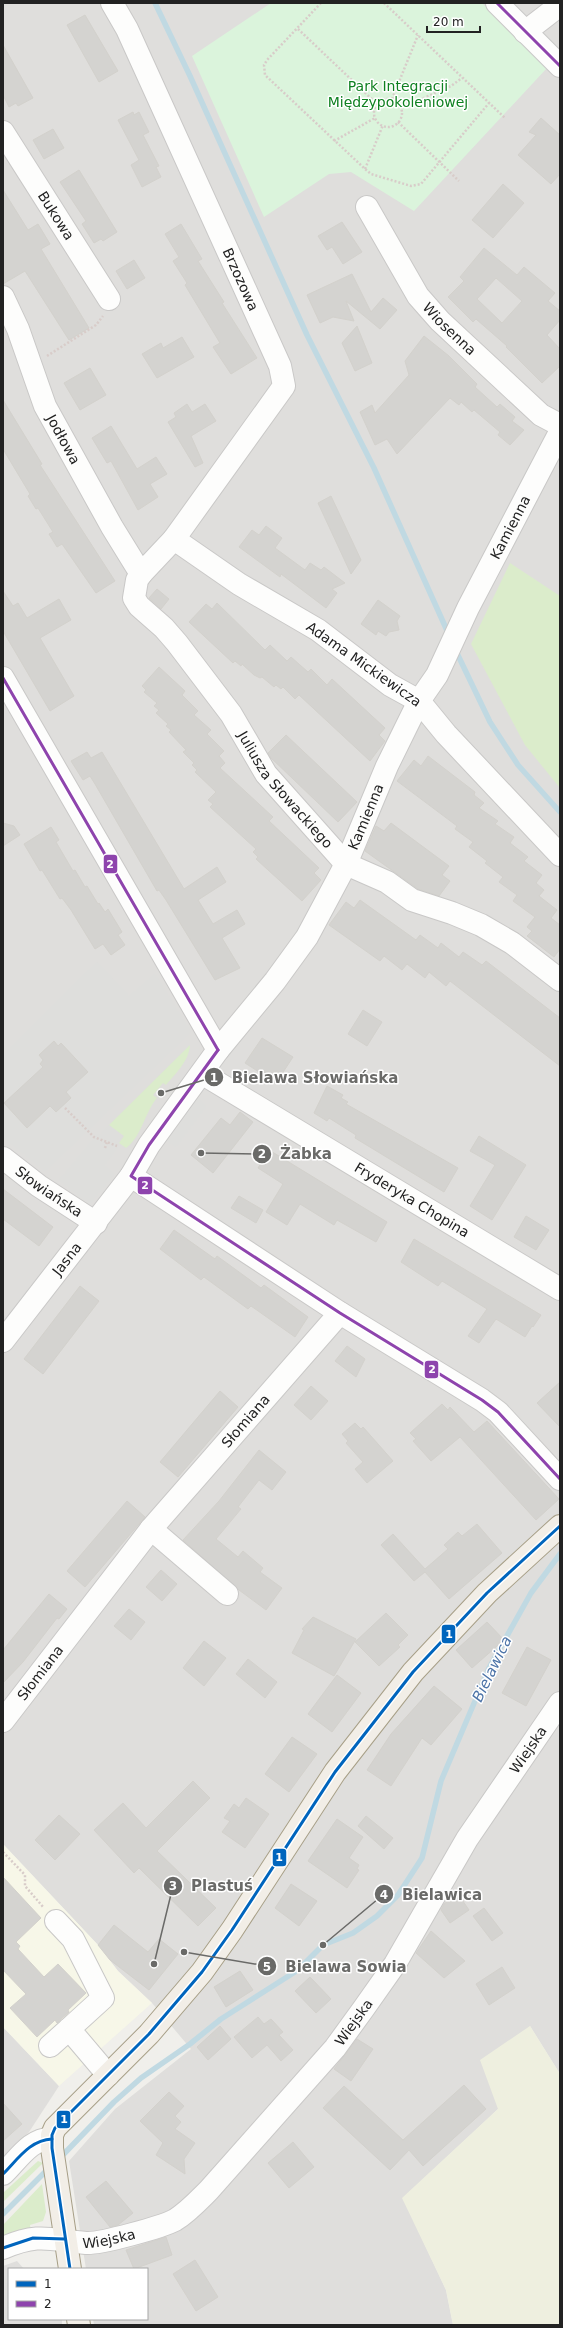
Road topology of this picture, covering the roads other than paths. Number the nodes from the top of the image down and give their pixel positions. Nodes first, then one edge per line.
1 (112, 3) edge
2 (497, 3) edge
3 (560, 6) edge
4 (525, 32) junction
5 (560, 66) edge
6 (3, 132) edge
7 (367, 206) dead end
8 (3, 297) edge
9 (109, 299) road end
10 (560, 425) edge
11 (560, 432) edge
12 (174, 539) junction
13 (141, 574) junction
14 (3, 678) edge
15 (419, 701) junction
16 (560, 855) edge
17 (346, 864) junction
18 (560, 980) edge
19 (218, 1050) junction
20 (203, 1074) junction
21 (3, 1158) edge
22 (131, 1176) junction
23 (96, 1223) junction
24 (560, 1289) edge
25 (340, 1312) junction
26 (3, 1341) edge
27 (560, 1479) edge
28 (560, 1526) edge
29 (151, 1529) junction
30 (227, 1594) dead end
31 (560, 1703) edge
32 (3, 1721) edge
33 (56, 1921) road end
34 (68, 2029) junction
35 (50, 2046) dead end
36 (108, 2075) junction
37 (53, 2152) junction
38 (3, 2174) edge
39 (65, 2239) junction
40 (3, 2248) edge
41 (70, 2268) edge

1 - 12 street, Brzozowa
2 - 4 street
3 - 4 street
4 - 5 street
6 - 9 street, Bukowa
7 - 10 street, Wiosenna
8 - 13 street, Jodłowa
11 - 15 street, Kamienna
12 - 13 street
12 - 15 street, Adama Mickiewicza
13 - 17 street, Juliusza Słowackiego
14 - 19 street
15 - 16 street, Adama Mickiewicza
15 - 17 street, Kamienna
17 - 18 street, Juliusza Słowackiego
17 - 19 street, Kamienna
19 - 20 street, Kamienna
20 - 22 street, Kamienna
20 - 24 street, Fryderyka Chopina
21 - 23 street, Słowiańska
22 - 23 street, Jasna
22 - 25 street
23 - 26 street, Jasna
25 - 27 street
25 - 29 street, Słomiana
28 - 36 main road
29 - 30 street
29 - 32 street, Słomiana
31 - 39 street, Wiejska
33 - 34 street
34 - 35 street
34 - 36 street
36 - 37 main road
37 - 38 street
37 - 39 main road
39 - 40 street, Wiejska
39 - 41 main road

